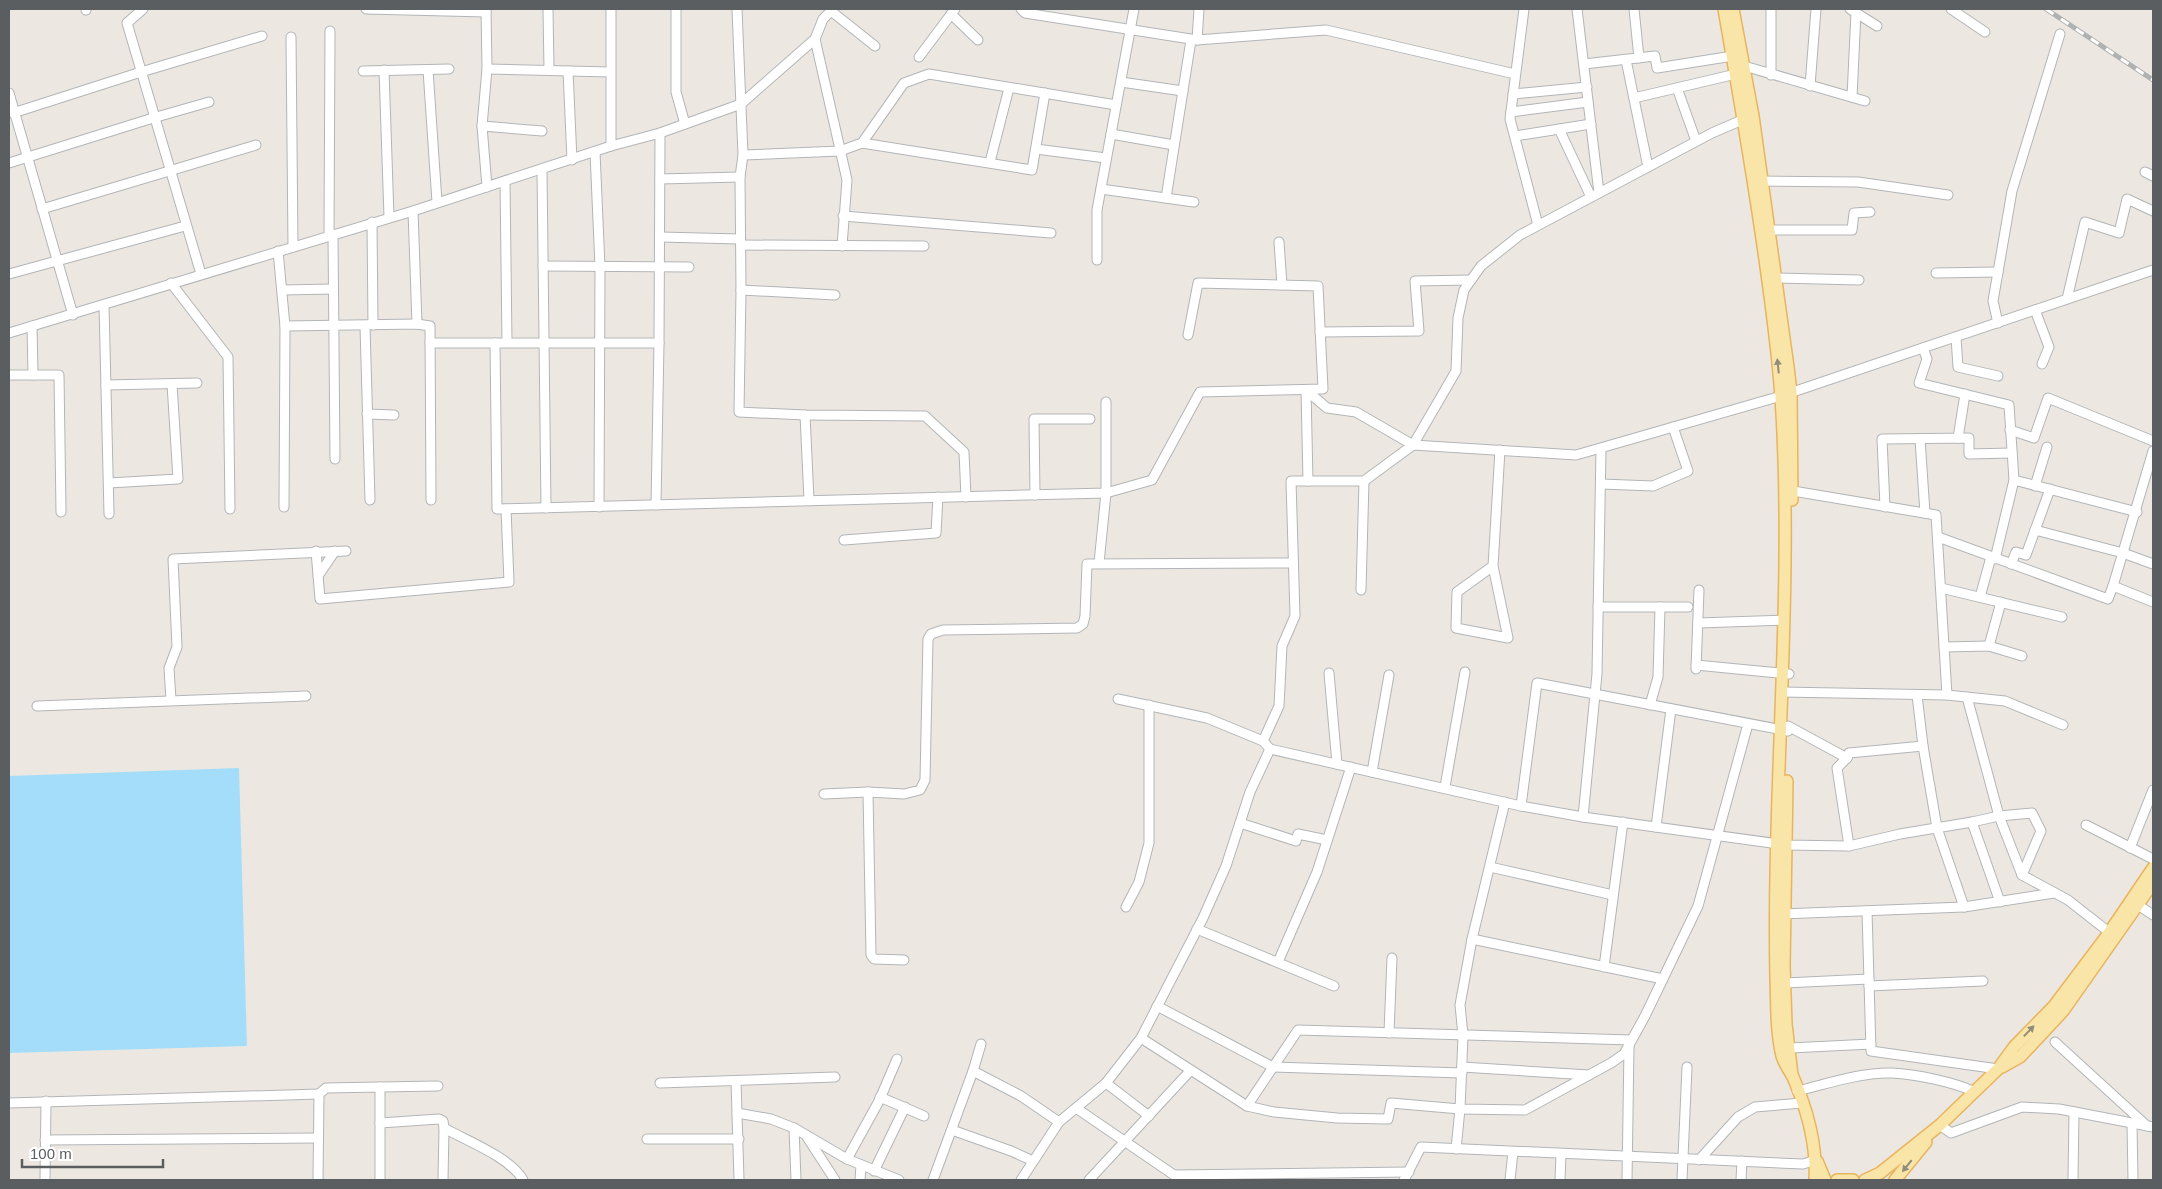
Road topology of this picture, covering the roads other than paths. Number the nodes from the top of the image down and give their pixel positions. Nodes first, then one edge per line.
1 (143, 9) edge
2 (366, 9) edge
3 (548, 9) edge
4 (611, 9) edge
5 (676, 9) edge
6 (745, 9) edge
7 (1022, 9) edge
8 (1134, 9) edge
9 (1199, 9) edge
10 (1524, 9) edge
11 (1577, 9) edge
12 (1634, 9) edge
13 (1724, 9) edge
14 (1733, 9) edge
15 (1771, 9) edge
16 (1816, 9) edge
17 (1871, 9) edge
18 (1951, 9) edge
19 (486, 10) edge
20 (832, 10) edge
21 (953, 11) edge
22 (737, 12) edge
23 (1857, 13) edge
24 (1877, 26) dead end
25 (1130, 29) junction
26 (330, 31) dead end
27 (1985, 32) dead end
28 (2060, 34) dead end
29 (262, 36) dead end
30 (291, 37) dead end
31 (815, 39) junction
32 (978, 40) dead end
33 (1194, 40) junction
34 (876, 46) dead end
35 (1733, 56) junction
36 (920, 57) dead end
37 (1639, 58) junction
38 (1626, 60) junction
39 (1584, 64) junction
40 (449, 69) dead end
41 (487, 69) junction
42 (384, 70) junction
43 (428, 70) junction
44 (549, 70) junction
45 (1740, 70) junction
46 (363, 71) dead end
47 (568, 71) junction
48 (141, 72) junction
49 (610, 72) junction
50 (1515, 74) junction
51 (1771, 75) junction
52 (1121, 82) junction
53 (1810, 86) junction
54 (1587, 87) junction
55 (1009, 88) junction
56 (1677, 88) junction
57 (1183, 91) junction
58 (9, 92) edge
59 (1046, 94) junction
60 (1513, 94) junction
61 (1852, 97) junction
62 (1634, 98) junction
63 (1865, 101) dead end
64 (210, 102) dead end
65 (1588, 102) junction
66 (740, 104) junction
67 (1116, 105) junction
68 (1511, 112) junction
69 (13, 113) junction
70 (153, 118) junction
71 (1748, 118) junction
72 (685, 124) junction
73 (1591, 124) junction
74 (482, 126) junction
75 (1560, 129) junction
76 (542, 131) dead end
77 (660, 133) junction
78 (1111, 134) junction
79 (1515, 136) junction
80 (1696, 141) junction
81 (862, 143) junction
82 (256, 145) dead end
83 (1174, 145) junction
84 (611, 146) junction
85 (1036, 148) junction
86 (840, 151) junction
87 (595, 152) junction
88 (742, 155) junction
89 (1106, 158) junction
90 (27, 159) junction
91 (572, 160) junction
92 (990, 162) junction
93 (9, 163) edge
94 (1648, 167) junction
95 (170, 170) junction
96 (542, 170) junction
97 (740, 177) junction
98 (660, 180) junction
99 (505, 181) junction
100 (1758, 181) junction
101 (487, 187) junction
102 (1101, 189) junction
103 (1595, 195) junction
104 (1948, 195) dead end
105 (1166, 198) junction
106 (437, 202) junction
107 (1194, 202) dead end
108 (42, 209) junction
109 (412, 211) junction
110 (2153, 211) edge
111 (1870, 212) dead end
112 (843, 216) junction
113 (389, 217) junction
114 (372, 222) junction
115 (1538, 225) junction
116 (185, 226) junction
117 (1769, 230) junction
118 (1051, 233) dead end
119 (331, 234) junction
120 (660, 237) junction
121 (741, 242) junction
122 (1279, 242) dead end
123 (842, 246) junction
124 (924, 246) dead end
125 (293, 247) junction
126 (278, 251) junction
127 (1097, 260) dead end
128 (57, 261) junction
129 (543, 266) junction
130 (600, 267) junction
131 (659, 267) junction
132 (689, 267) dead end
133 (2153, 270) edge
134 (1998, 272) junction
135 (1936, 273) dead end
136 (9, 274) edge
137 (200, 274) junction
138 (1776, 278) junction
139 (1471, 280) junction
140 (1859, 280) dead end
141 (171, 283) junction
142 (1282, 285) junction
143 (333, 289) junction
144 (282, 290) junction
145 (741, 290) junction
146 (835, 294) dead end
147 (2067, 299) junction
148 (104, 305) junction
149 (2035, 310) junction
150 (73, 315) junction
151 (1998, 323) junction
152 (417, 324) junction
153 (32, 326) junction
154 (285, 326) junction
155 (334, 326) junction
156 (369, 326) junction
157 (9, 332) edge
158 (1320, 332) junction
159 (1188, 336) dead end
160 (1956, 337) junction
161 (507, 342) junction
162 (543, 342) junction
163 (430, 343) junction
164 (495, 343) junction
165 (601, 343) junction
166 (659, 343) junction
167 (1923, 348) junction
168 (2042, 364) dead end
169 (9, 375) edge
170 (33, 375) junction
171 (1998, 376) dead end
172 (197, 383) dead end
173 (172, 384) junction
174 (106, 386) junction
175 (1306, 390) junction
176 (1786, 394) junction
177 (1965, 394) junction
178 (1106, 402) dead end
179 (367, 414) junction
180 (394, 415) dead end
181 (805, 415) junction
182 (1090, 419) dead end
183 (1673, 427) junction
184 (2010, 430) junction
185 (1958, 438) junction
186 (1920, 439) junction
187 (2153, 441) edge
188 (1413, 444) junction
189 (2047, 447) dead end
190 (1601, 449) junction
191 (1500, 450) junction
192 (2153, 451) edge
193 (2012, 452) junction
194 (335, 459) dead end
195 (2014, 480) junction
196 (1308, 481) junction
197 (1364, 481) junction
198 (109, 483) junction
199 (1601, 484) junction
200 (2036, 486) junction
201 (2050, 489) junction
202 (1788, 490) junction
203 (1106, 493) junction
204 (1035, 495) junction
205 (938, 497) junction
206 (966, 497) junction
207 (370, 500) dead end
208 (431, 500) dead end
209 (809, 500) junction
210 (656, 505) junction
211 (284, 507) dead end
212 (599, 507) junction
213 (1885, 507) junction
214 (546, 508) junction
215 (230, 509) dead end
216 (506, 509) junction
217 (61, 512) dead end
218 (2136, 512) junction
219 (1925, 513) junction
220 (110, 514) dead end
221 (2035, 530) junction
222 (1938, 536) junction
223 (844, 540) dead end
224 (316, 551) junction
225 (336, 551) junction
226 (346, 551) dead end
227 (2123, 553) junction
228 (1993, 558) junction
229 (1099, 563) junction
230 (1293, 563) junction
231 (2011, 564) junction
232 (2153, 564) edge
233 (1493, 566) junction
234 (318, 576) junction
235 (2113, 586) junction
236 (1941, 588) junction
237 (1361, 590) dead end
238 (1699, 590) dead end
239 (1980, 597) junction
240 (2001, 602) junction
241 (2153, 602) edge
242 (1598, 607) junction
243 (1660, 607) junction
244 (1688, 607) dead end
245 (2062, 617) dead end
246 (1784, 620) junction
247 (1698, 623) junction
248 (1989, 646) junction
249 (1944, 647) junction
250 (2022, 656) dead end
251 (1465, 672) dead end
252 (1329, 673) dead end
253 (1786, 674) junction
254 (1389, 675) dead end
255 (1785, 692) junction
256 (1595, 695) junction
257 (1917, 695) junction
258 (306, 696) dead end
259 (1947, 696) junction
260 (1967, 697) junction
261 (1118, 698) dead end
262 (171, 700) junction
263 (1650, 705) junction
264 (37, 706) dead end
265 (1149, 706) junction
266 (1671, 709) junction
267 (1748, 724) junction
268 (2063, 725) dead end
269 (1786, 729) junction
270 (1263, 741) junction
271 (1922, 746) junction
272 (1270, 749) junction
273 (1847, 758) junction
274 (1337, 764) junction
275 (1352, 767) junction
276 (1372, 772) junction
277 (1445, 787) junction
278 (2153, 790) edge
279 (868, 792) junction
280 (824, 794) dead end
281 (1505, 802) junction
282 (1521, 806) junction
283 (1999, 816) junction
284 (1583, 817) junction
285 (1623, 822) junction
286 (1972, 822) junction
287 (1240, 823) junction
288 (2086, 826) dead end
289 (1656, 827) junction
290 (1937, 828) junction
291 (1718, 835) junction
292 (1327, 840) junction
293 (1782, 844) junction
294 (1849, 846) junction
295 (2130, 848) junction
296 (2153, 859) edge
297 (1490, 867) junction
298 (2153, 868) edge
299 (2022, 876) junction
300 (2153, 883) edge
301 (2054, 893) junction
302 (1613, 896) junction
303 (2000, 902) junction
304 (2138, 905) junction
305 (1126, 907) dead end
306 (1964, 907) junction
307 (1867, 911) junction
308 (1781, 914) junction
309 (2153, 915) edge
310 (1197, 929) junction
311 (2112, 935) junction
312 (1472, 939) junction
313 (1392, 958) dead end
314 (904, 960) dead end
315 (1278, 962) junction
316 (1604, 967) junction
317 (1663, 979) junction
318 (1983, 981) dead end
319 (1785, 983) junction
320 (1869, 983) junction
321 (1334, 986) dead end
322 (1157, 1006) junction
323 (1389, 1033) junction
324 (1463, 1035) junction
325 (1141, 1038) junction
326 (1630, 1042) junction
327 (2055, 1042) dead end
328 (981, 1044) dead end
329 (1871, 1044) junction
330 (1790, 1048) junction
331 (898, 1059) dead end
332 (1273, 1067) junction
333 (1687, 1067) dead end
334 (1998, 1069) junction
335 (1462, 1070) junction
336 (973, 1071) junction
337 (1190, 1071) junction
338 (1589, 1076) junction
339 (835, 1077) dead end
340 (1792, 1077) junction
341 (736, 1081) junction
342 (660, 1083) dead end
343 (1106, 1083) junction
344 (438, 1086) dead end
345 (380, 1087) junction
346 (1797, 1091) junction
347 (1975, 1092) junction
348 (320, 1094) junction
349 (880, 1097) junction
350 (46, 1101) junction
351 (9, 1103) edge
352 (1802, 1103) junction
353 (1247, 1106) junction
354 (905, 1107) junction
355 (1076, 1108) junction
356 (1460, 1109) junction
357 (2074, 1112) junction
358 (737, 1113) junction
359 (924, 1116) dead end
360 (1149, 1116) junction
361 (380, 1122) junction
362 (1059, 1122) junction
363 (2132, 1124) junction
364 (1940, 1125) junction
365 (2150, 1127) edge
366 (444, 1128) junction
367 (794, 1128) junction
368 (952, 1130) junction
369 (805, 1135) junction
370 (318, 1138) junction
371 (646, 1139) dead end
372 (739, 1139) junction
373 (45, 1140) junction
374 (1126, 1142) junction
375 (1456, 1149) junction
376 (1513, 1152) junction
377 (1561, 1154) junction
378 (1628, 1157) junction
379 (847, 1159) junction
380 (1684, 1159) junction
381 (1699, 1160) junction
382 (1816, 1160) junction
383 (1742, 1161) junction
384 (1032, 1162) junction
385 (861, 1165) junction
386 (874, 1171) junction
387 (1406, 1176) edge
388 (1210, 1177) edge
389 (45, 1180) edge
390 (318, 1180) edge
391 (380, 1180) edge
392 (443, 1180) edge
393 (524, 1180) edge
394 (739, 1180) edge
395 (796, 1180) edge
396 (835, 1180) edge
397 (860, 1180) edge
398 (899, 1180) edge
399 (933, 1180) edge
400 (1021, 1180) edge
401 (1089, 1180) edge
402 (1510, 1180) edge
403 (1560, 1180) edge
404 (1627, 1180) edge
405 (1682, 1180) edge
406 (1741, 1180) edge
407 (1815, 1180) edge
408 (1825, 1180) edge
409 (1837, 1180) edge
410 (1853, 1180) edge
411 (1864, 1180) edge
412 (1895, 1180) edge
413 (2073, 1180) edge
414 (2133, 1180) edge

1 - 48 street
2 - 19 street
3 - 44 street
4 - 49 street
5 - 72 street
6 - 22 street
7 - 25 street
8 - 25 street
9 - 33 street
10 - 50 street
11 - 39 street
12 - 37 street
13 - 35 main road
14 - 45 main road
15 - 51 street
16 - 53 street
17 - 23 street
18 - 27 street
19 - 41 street
20 - 31 street
20 - 34 street
21 - 32 street
21 - 36 street
22 - 66 street
23 - 24 street
23 - 61 street
25 - 33 street
25 - 52 street
26 - 119 street
28 - 134 street
29 - 48 street
30 - 125 street
31 - 66 street
31 - 86 street
33 - 50 street
33 - 57 street
35 - 37 street
35 - 45 main road
37 - 38 street
38 - 39 street
38 - 62 street
39 - 54 street
40 - 43 street
41 - 44 street
41 - 74 street
42 - 43 street
42 - 46 street
42 - 113 street
43 - 106 street
44 - 47 street
45 - 51 street
45 - 56 street
45 - 71 main road
47 - 49 street
47 - 91 street
48 - 69 street
48 - 70 street
49 - 84 street
50 - 60 street
51 - 53 street
52 - 57 street
52 - 67 street
53 - 61 street
54 - 60 street
54 - 65 street
55 - 59 street
55 - 81 street
55 - 92 street
56 - 62 street
56 - 80 street
57 - 83 street
58 - 69 street
59 - 67 street
59 - 85 street
60 - 68 street
61 - 63 street
62 - 94 street
64 - 70 street
65 - 68 street
65 - 73 street
66 - 72 street
66 - 88 street
67 - 78 street
68 - 79 street
69 - 90 street
70 - 90 street
70 - 95 street
71 - 80 street
71 - 100 main road
72 - 77 street
73 - 75 street
73 - 103 street
74 - 76 street
74 - 101 street
75 - 79 street
75 - 103 street
77 - 84 street
77 - 98 street
78 - 83 street
78 - 89 street
79 - 115 street
80 - 94 street
81 - 86 street
81 - 92 street
82 - 95 street
83 - 105 street
84 - 87 street
85 - 89 street
85 - 92 street
86 - 88 street
86 - 112 street
87 - 91 street
87 - 130 street
88 - 97 street
89 - 102 street
90 - 93 street
90 - 108 street
91 - 96 street
94 - 103 street
95 - 108 street
95 - 116 street
96 - 99 street
96 - 129 street
97 - 98 street
97 - 121 street
98 - 120 street
99 - 101 street
99 - 161 street
100 - 104 street
100 - 117 main road
176 -> 100 main road
101 - 106 street
102 - 105 street
102 - 127 street
103 - 115 street
105 - 107 street
106 - 109 street
108 - 128 street
109 - 113 street
109 - 152 street
110 - 147 street
111 - 117 street
112 - 118 street
112 - 123 street
113 - 114 street
114 - 119 street
114 - 156 street
115 - 139 street
116 - 128 street
116 - 137 street
117 - 138 main road
119 - 125 street
119 - 143 street
120 - 121 street
120 - 131 street
121 - 123 street
121 - 145 street
122 - 142 street
123 - 124 street
125 - 126 street
126 - 137 street
126 - 144 street
128 - 136 street
128 - 150 street
129 - 130 street
129 - 162 street
130 - 131 street
130 - 165 street
131 - 132 street
131 - 166 street
133 - 147 street
134 - 135 street
134 - 151 street
137 - 141 street
138 - 140 street
138 - 176 main road
139 - 158 street
139 - 188 street
141 - 148 street
141 - 215 street
142 - 158 street
142 - 159 street
143 - 144 street
143 - 155 street
144 - 154 street
145 - 146 street
145 - 181 street
147 - 149 street
148 - 150 street
148 - 174 street
149 - 151 street
149 - 168 street
150 - 153 street
151 - 160 street
152 - 156 street
152 - 163 street
153 - 157 street
153 - 170 street
154 - 155 street
154 - 211 street
155 - 156 street
155 - 194 street
156 - 179 street
158 - 175 street
160 - 167 street
160 - 171 street
161 - 162 street
161 - 164 street
162 - 165 street
162 - 214 street
163 - 164 street
163 - 208 street
164 - 216 street
165 - 166 street
165 - 212 street
166 - 210 street
167 - 176 street
167 - 177 street
169 - 170 street
170 - 217 street
172 - 173 street
173 - 174 street
173 - 198 street
174 - 198 street
175 - 188 street
175 - 196 street
175 - 203 street
176 - 183 street
176 - 202 main road
177 - 184 street
177 - 185 street
178 - 203 street
179 - 180 street
179 - 207 street
181 - 206 street
181 - 209 street
182 - 204 street
183 - 190 street
183 - 199 street
184 - 187 street
184 - 193 street
185 - 186 street
185 - 193 street
186 - 213 street
186 - 219 street
188 - 191 street
188 - 197 street
189 - 200 street
190 - 191 street
190 - 199 street
191 - 233 street
192 - 218 street
193 - 195 street
195 - 200 street
195 - 228 street
196 - 197 street
196 - 230 street
197 - 237 street
198 - 220 street
199 - 242 street
200 - 201 street
201 - 218 street
201 - 221 street
202 - 213 street
202 - 246 main road
202 - 253 main road
203 - 204 street
203 - 229 street
204 - 206 street
205 - 206 street
205 - 209 street
205 - 223 street
209 - 210 street
210 - 212 street
212 - 214 street
213 - 219 street
214 - 216 street
216 - 234 street
218 - 227 street
219 - 222 street
221 - 227 street
221 - 231 street
222 - 228 street
222 - 236 street
224 - 225 street
224 - 234 street
224 - 262 street
225 - 226 street
225 - 234 street
227 - 232 street
227 - 235 street
228 - 231 street
228 - 239 street
229 - 230 street
229 - 279 street
230 - 270 street
231 - 235 street
233 - 233 street
235 - 241 street
236 - 239 street
236 - 249 street
238 - 247 street
239 - 240 street
240 - 245 street
240 - 248 street
242 - 243 street
242 - 256 street
243 - 244 street
243 - 263 street
246 - 247 street
246 - 253 main road
247 - 253 street
248 - 249 street
248 - 250 street
249 - 259 street
251 - 277 street
252 - 274 street
253 - 255 main road
254 - 276 street
255 - 257 street
255 - 269 main road
256 - 263 street
256 - 282 street
256 - 284 street
257 - 259 street
257 - 271 street
258 - 262 street
259 - 260 street
260 - 268 street
260 - 283 street
261 - 265 street
262 - 264 street
263 - 266 street
265 - 270 street
265 - 305 street
266 - 267 street
266 - 289 street
267 - 269 street
267 - 291 street
269 - 273 street
269 - 293 main road
270 - 272 street
271 - 273 street
271 - 290 street
272 - 274 street
272 - 287 street
273 - 294 street
274 - 275 street
275 - 276 street
275 - 292 street
276 - 277 street
277 - 281 street
278 - 295 street
279 - 280 street
279 - 314 street
281 - 282 street
281 - 297 street
282 - 284 street
283 - 286 street
283 - 299 street
283 - 299 street
284 - 285 street
285 - 289 street
285 - 302 street
286 - 290 street
286 - 303 street
287 - 292 street
287 - 310 street
288 - 295 street
289 - 291 street
290 - 294 street
290 - 306 street
291 - 293 street
291 - 317 street
292 - 315 street
293 - 294 street
293 - 308 main road
295 - 296 street
297 - 302 street
297 - 312 street
298 - 311 main road
299 - 301 street
300 - 304 main road
301 - 303 street
301 - 311 street
302 - 316 street
303 - 306 street
304 - 309 street
304 - 311 main road
306 - 307 street
307 - 308 street
307 - 320 street
308 - 319 main road
308 - 340 main road
310 - 315 street
310 - 322 street
311 - 334 main road
312 - 316 street
312 - 324 street
313 - 323 street
315 - 321 street
316 - 317 street
317 - 326 street
318 - 320 street
319 - 320 street
319 - 330 main road
320 - 329 street
322 - 325 street
322 - 332 street
323 - 324 street
323 - 332 street
324 - 326 street
324 - 335 street
325 - 337 street
325 - 343 street
326 - 338 street
326 - 378 street
327 - 365 street
328 - 336 street
329 - 330 street
329 - 334 street
330 - 340 main road
331 - 349 street
332 - 335 street
332 - 353 street
333 - 380 street
334 - 347 main road
335 - 338 street
335 - 356 street
336 - 362 street
336 - 368 street
337 - 353 street
337 - 360 street
338 - 356 street
339 - 341 street
340 - 346 main road
341 - 342 street
341 - 358 street
343 - 355 street
343 - 360 street
344 - 345 street
345 - 348 street
345 - 361 street
346 - 347 street
346 - 352 main road
347 - 364 main road
348 - 350 street
348 - 370 street
349 - 354 street
349 - 379 street
350 - 351 street
350 - 373 street
352 - 381 street
352 - 382 main road
353 - 356 street
354 - 359 street
354 - 386 street
355 - 362 street
355 - 374 street
356 - 375 street
357 - 363 street
357 - 364 street
357 - 413 street
358 - 367 street
358 - 372 street
360 - 374 street
361 - 366 street
361 - 391 street
362 - 384 street
363 - 365 street
363 - 414 street
364 - 411 main road
364 -> 412 main road
366 - 392 street
366 - 393 street
367 - 369 street
367 - 395 street
368 - 384 street
368 - 399 street
369 - 379 street
369 - 396 street
370 - 373 street
370 - 390 street
371 - 372 street
372 - 394 street
373 - 389 street
374 - 388 street
374 - 401 street
375 - 376 street
375 - 387 street
376 - 377 street
376 - 402 street
377 - 378 street
377 - 403 street
378 - 380 street
378 - 404 street
379 - 385 street
380 - 381 street
380 - 405 street
381 - 383 street
382 - 383 street
382 - 407 main road
382 - 408 main road
383 - 406 street
384 - 400 street
385 - 386 street
385 - 397 street
386 - 398 street
387 - 388 street
409 - 410 main road

